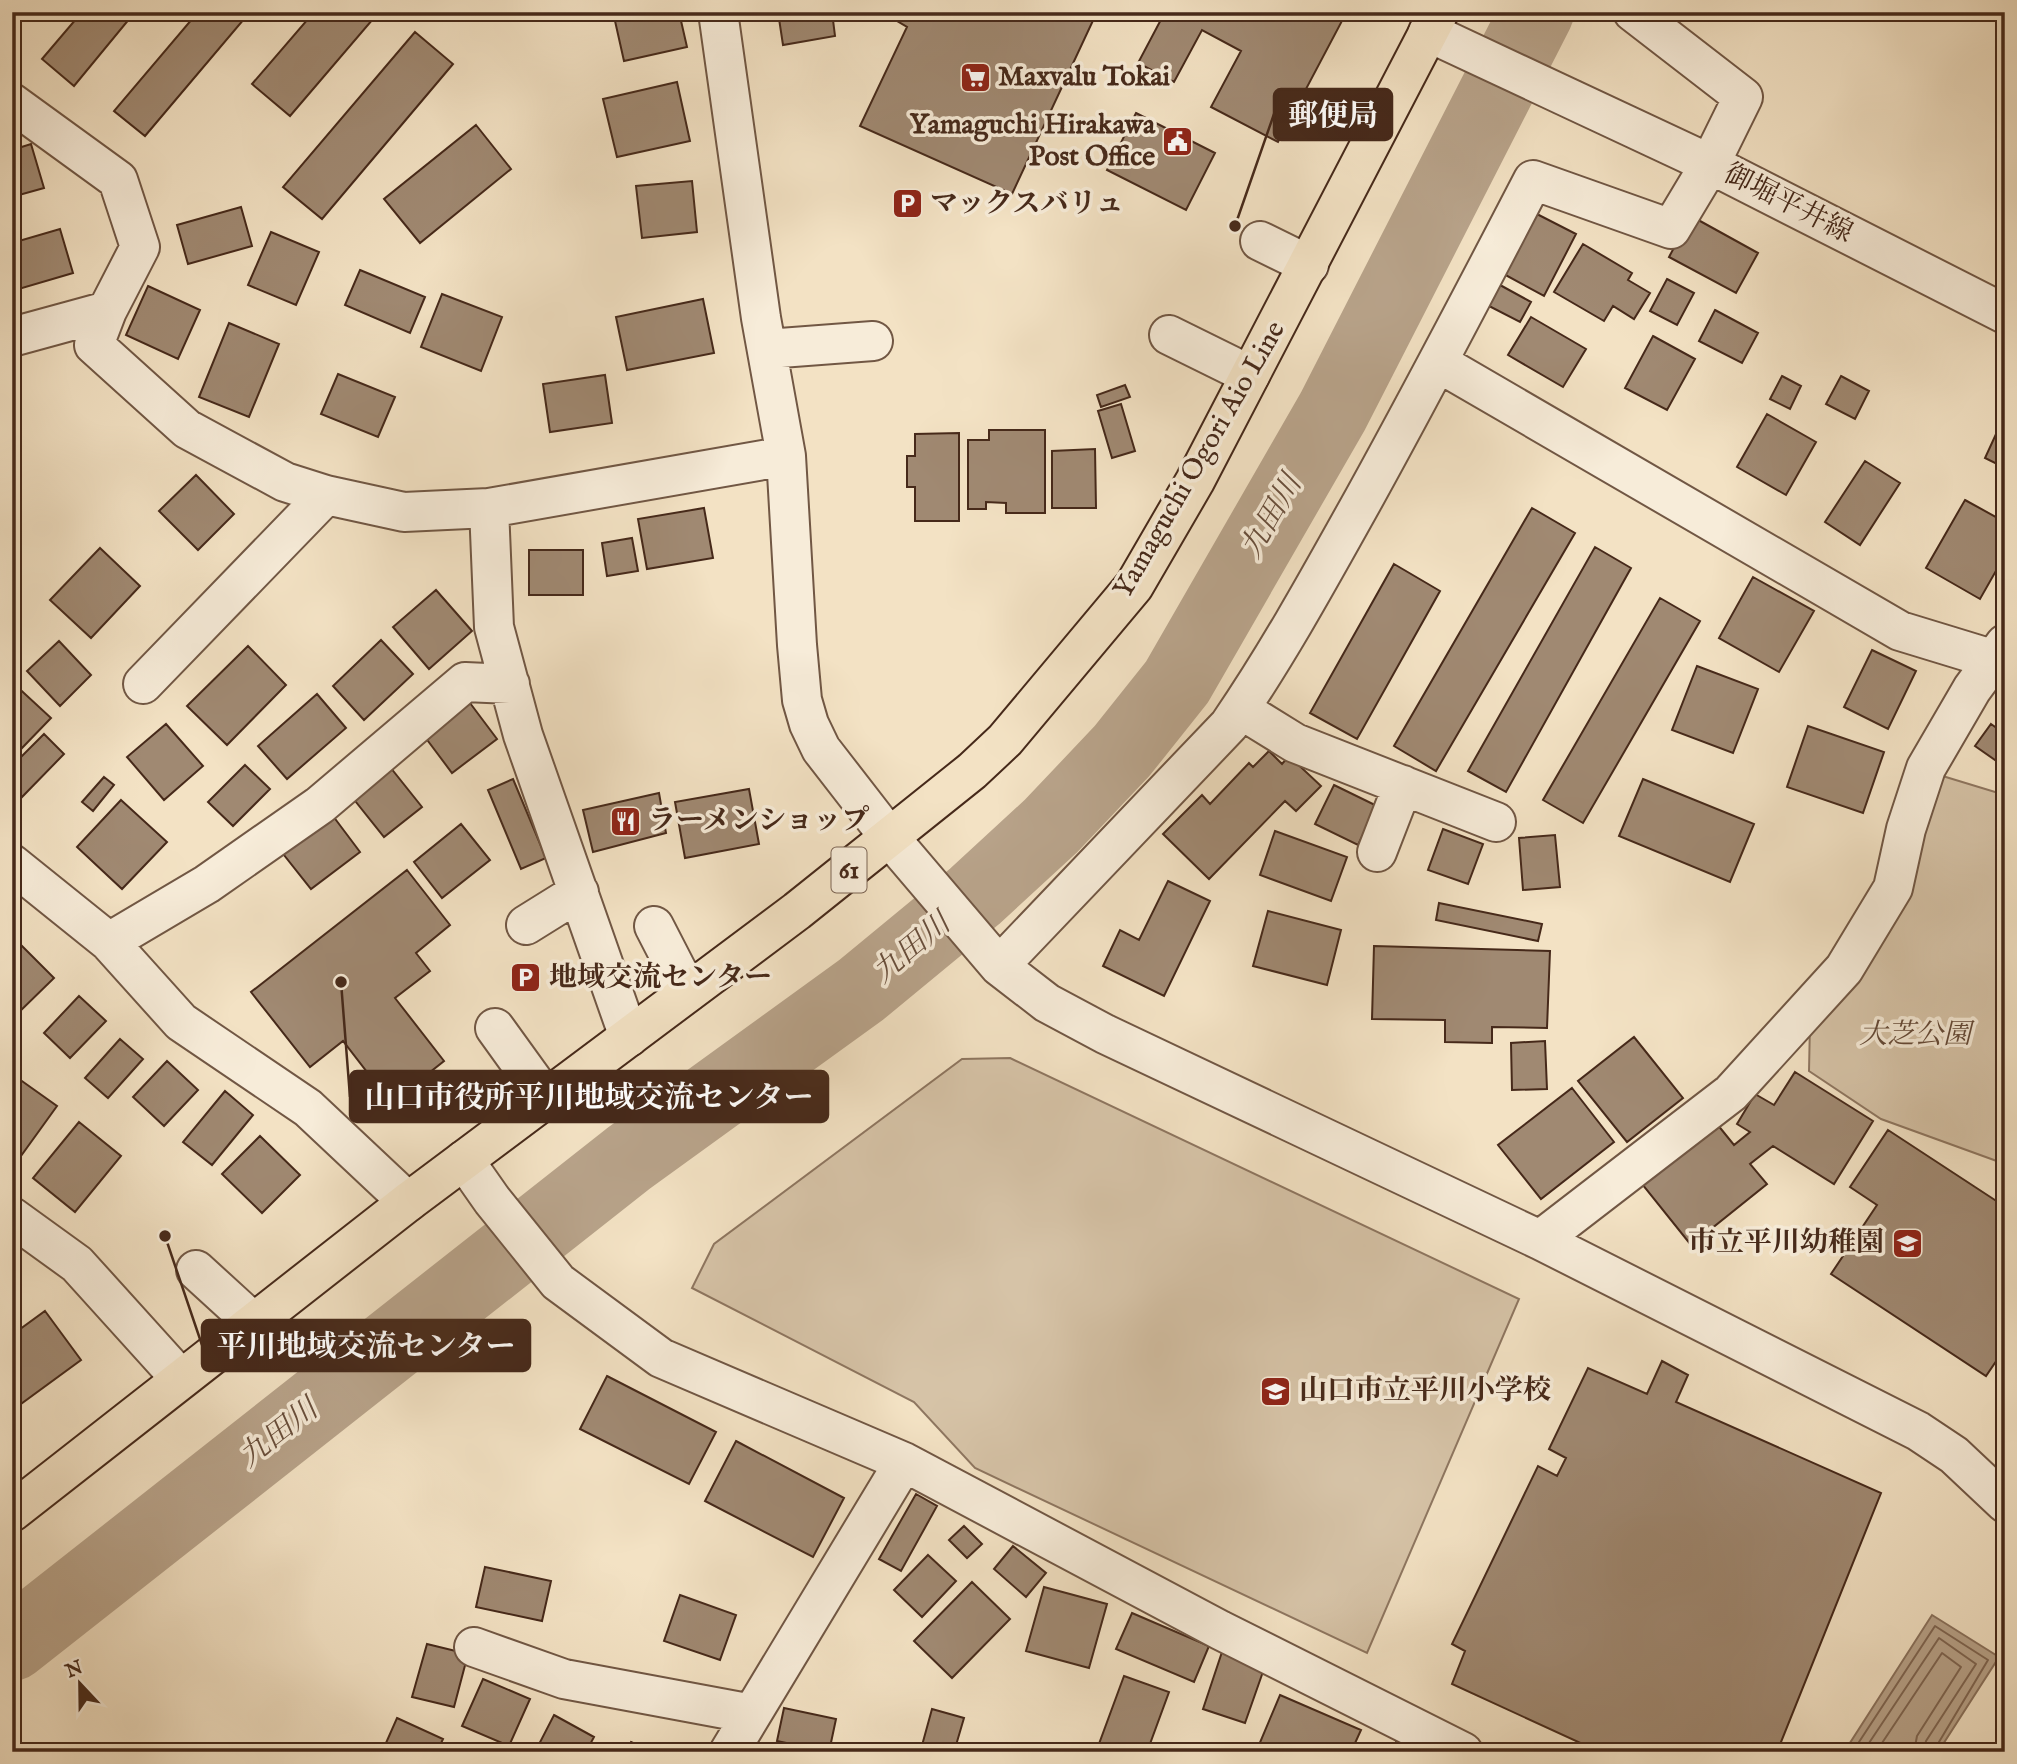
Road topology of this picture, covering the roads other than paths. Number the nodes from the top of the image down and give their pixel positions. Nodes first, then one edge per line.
1 (718, 12) edge
2 (1633, 12) edge
3 (1433, 22) edge
4 (12, 103) edge
5 (1710, 164) junction
6 (1260, 241) dead end
7 (1309, 265) junction
8 (107, 311) junction
9 (2005, 314) edge
10 (1169, 335) dead end
11 (12, 337) edge
12 (873, 341) dead end
13 (767, 349) junction
14 (1439, 362) junction
15 (1250, 375) junction
16 (786, 456) junction
17 (326, 495) junction
18 (489, 508) junction
19 (2000, 652) edge
20 (143, 684) dead end
21 (510, 684) junction
22 (1240, 709) junction
23 (1403, 785) junction
24 (1496, 822) dead end
25 (890, 838) junction
26 (1377, 852) dead end
27 (12, 864) edge
28 (579, 892) junction
29 (526, 925) dead end
30 (654, 926) dead end
31 (109, 942) junction
32 (994, 961) junction
33 (688, 992) junction
34 (495, 1028) dead end
35 (629, 1037) junction
36 (547, 1100) junction
37 (464, 1160) junction
38 (408, 1202) junction
39 (12, 1217) edge
40 (1540, 1240) junction
41 (195, 1270) dead end
42 (254, 1323) junction
43 (181, 1379) junction
44 (904, 1462) junction
45 (16, 1501) edge
46 (2005, 1503) edge
47 (474, 1647) dead end
48 (752, 1714) junction
49 (729, 1752) edge
50 (1462, 1752) edge

1 - 13 street
2 - 5 street
3 - 5 street, 御堀平井線
3 - 7 main road, Yamaguchi Ogori Aio Line / 61
4 - 8 street
5 - 9 street, 御堀平井線
5 - 14 street
6 - 7 street
7 - 15 main road, Yamaguchi Ogori Aio Line / 61
8 - 11 street
8 - 17 street
10 - 15 street
12 - 13 street
13 - 16 street
14 - 19 street
14 - 22 street
15 - 25 main road, Yamaguchi Ogori Aio Line / 61
16 - 18 street
16 - 25 street
17 - 18 street
17 - 20 street
18 - 21 street
19 - 40 street
21 - 28 street
21 - 31 street
22 - 23 street
22 - 32 street
23 - 24 street
23 - 26 street
25 - 32 street
25 - 33 main road, Yamaguchi Ogori Aio Line / 61
27 - 31 street
28 - 29 street
28 - 35 street
30 - 33 street
31 - 38 street
32 - 40 street
33 - 35 main road, Yamaguchi Ogori Aio Line / 61
34 - 36 street
35 - 36 main road, Yamaguchi Ogori Aio Line / 61
36 - 37 main road, Yamaguchi Ogori Aio Line / 61
37 - 38 main road, Yamaguchi Ogori Aio Line / 61
37 - 44 street
38 - 42 main road, Yamaguchi Ogori Aio Line / 61
39 - 43 street
40 - 46 street
41 - 42 street
42 - 43 main road, Yamaguchi Ogori Aio Line / 61
43 - 45 main road, Yamaguchi Ogori Aio Line / 61
44 - 48 street
44 - 50 street
47 - 48 street
48 - 49 street

